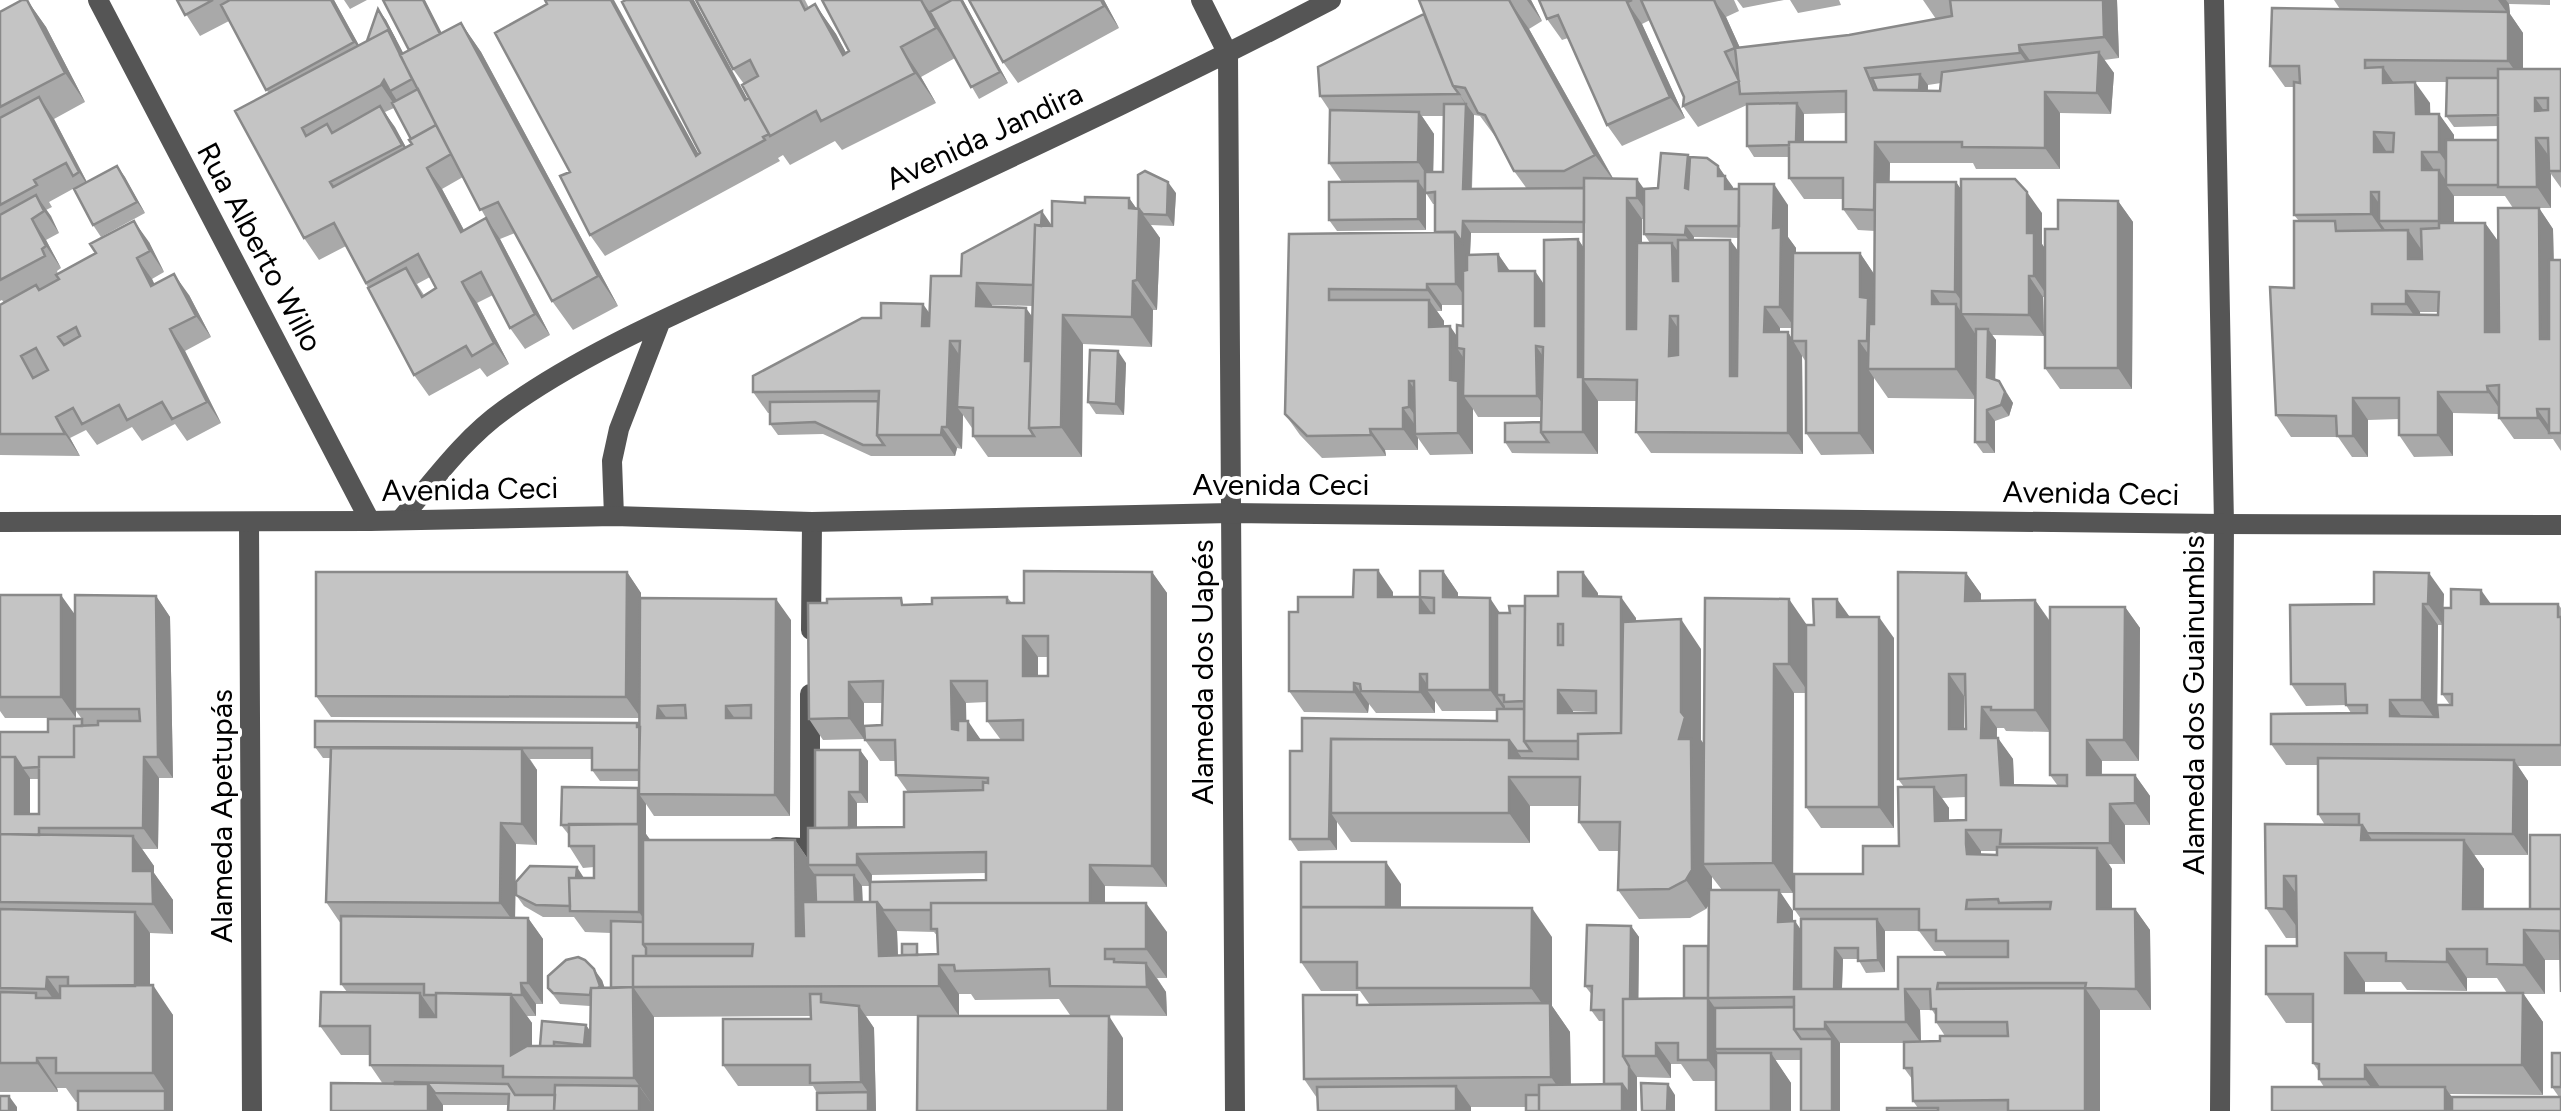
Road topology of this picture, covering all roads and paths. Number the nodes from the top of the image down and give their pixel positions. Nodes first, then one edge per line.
1 (98, 0) edge
2 (1201, 0) edge
3 (1331, 0) edge
4 (2214, 0) edge
5 (1228, 54) junction
6 (660, 323) junction
7 (1231, 513) junction
8 (614, 516) junction
9 (400, 520) junction
10 (370, 521) junction
11 (0, 522) edge
12 (250, 522) junction
13 (812, 522) junction
14 (2224, 524) junction
15 (2561, 524) edge
16 (749, 846) edge
17 (252, 1111) edge
18 (1236, 1111) edge
19 (2220, 1111) edge

1 - 10 street, Rua Alberto Willo
2 - 5 street, Alameda dos Uapés
3 - 5 street, Avenida Jandira
4 - 14 street, Alameda dos Guainumbis
5 - 6 street, Avenida Jandira
5 - 7 street, Alameda dos Uapés
6 - 8 street
6 - 9 street, Avenida Jandira
7 - 13 street, Avenida Ceci
7 - 14 street, Avenida Ceci
7 - 18 street, Alameda dos Uapés
8 - 9 street, Avenida Ceci
8 - 13 street, Avenida Ceci
9 - 10 street, Avenida Ceci
10 - 12 street, Avenida Ceci
11 - 12 street, Avenida Ceci
12 - 17 street, Alameda Apetupás
13 - 16 street
14 - 15 street, Avenida Ceci
14 - 19 street, Alameda dos Guainumbis

